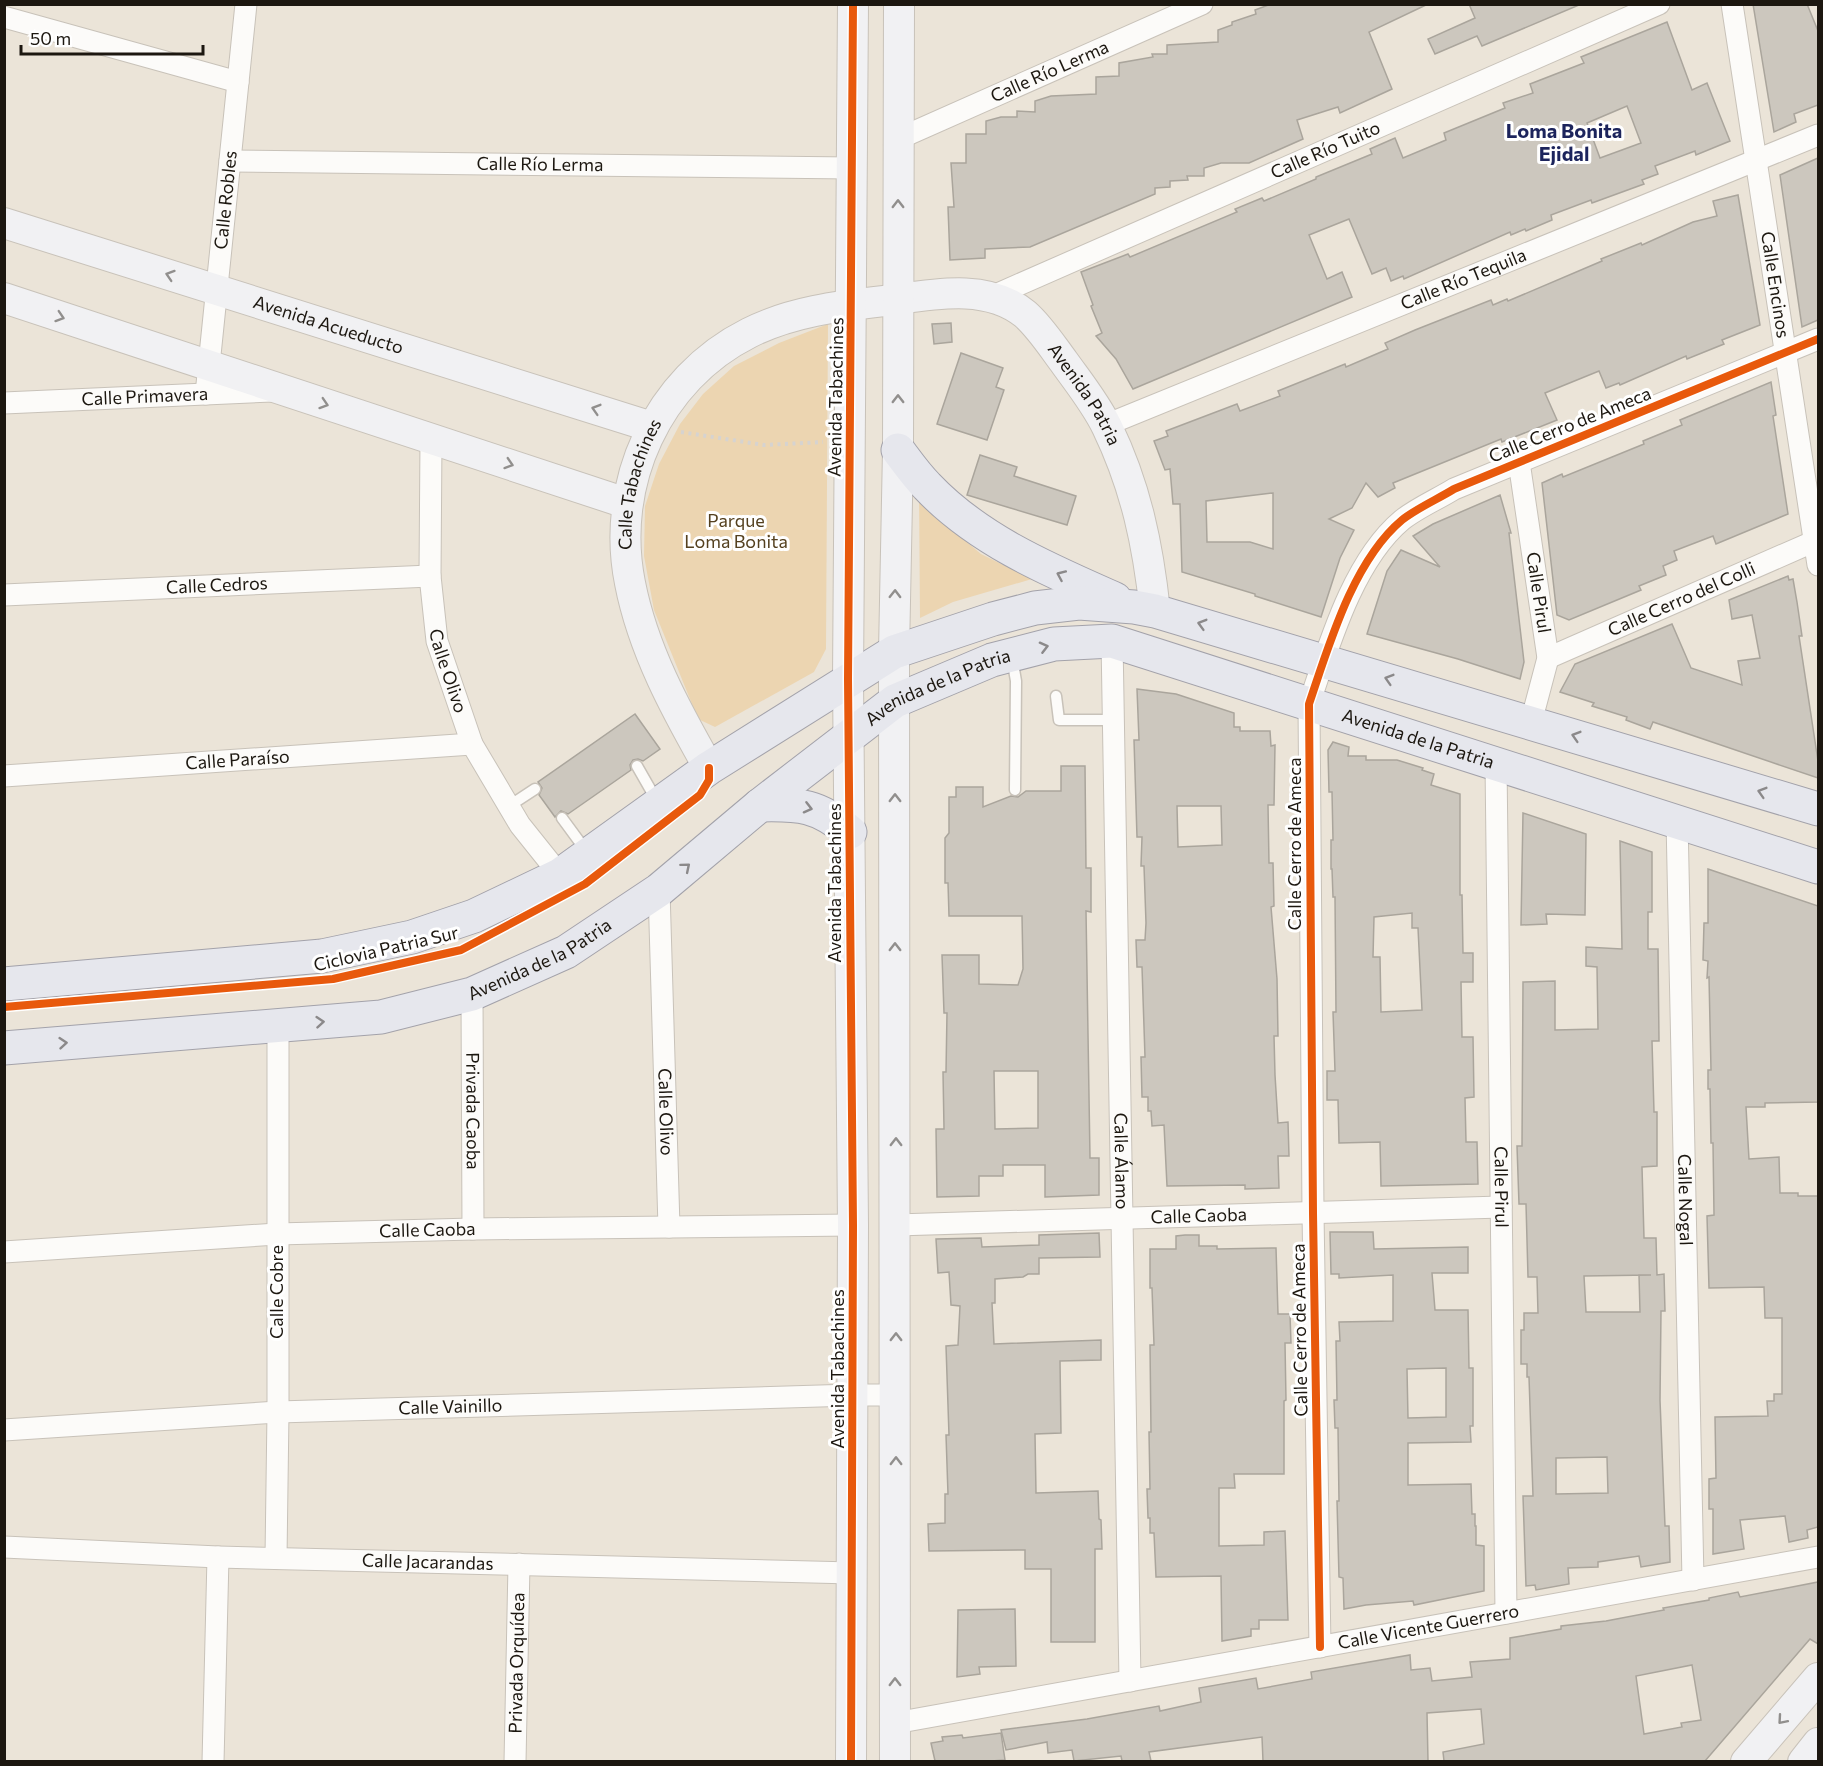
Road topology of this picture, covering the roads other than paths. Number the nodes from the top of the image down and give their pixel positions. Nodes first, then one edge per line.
1 (246, 4) edge
2 (853, 4) edge
3 (899, 4) edge
4 (1202, 4) edge
5 (1659, 4) edge
6 (1732, 4) edge
7 (4, 17) edge
8 (238, 82) junction
9 (1818, 135) edge
10 (898, 139) junction
11 (1756, 160) junction
12 (230, 161) junction
13 (852, 168) junction
14 (4, 223) edge
15 (216, 290) junction
16 (993, 296) junction
17 (4, 298) edge
18 (898, 299) junction
19 (852, 304) junction
20 (1818, 339) edge
21 (1786, 352) junction
22 (207, 380) junction
23 (4, 403) edge
24 (1106, 425) junction
25 (652, 427) junction
26 (431, 439) junction
27 (898, 450) junction
28 (1519, 462) junction
29 (626, 503) junction
30 (1815, 541) junction
31 (1818, 565) edge
32 (430, 576) junction
33 (4, 596) edge
34 (1144, 609) junction
35 (1112, 641) junction
36 (894, 652) junction
37 (1011, 655) junction
38 (1548, 658) junction
39 (1324, 660) junction
40 (848, 680) junction
41 (1056, 696) dead end
42 (895, 701) junction
43 (1309, 704) junction
44 (1113, 720) junction
45 (1530, 722) junction
46 (850, 734) junction
47 (472, 744) junction
48 (1496, 763) junction
49 (636, 766) dead end
50 (709, 768) junction
51 (4, 776) edge
52 (535, 789) dead end
53 (1015, 790) dead end
54 (659, 804) junction
55 (760, 805) junction
56 (509, 806) junction
57 (1818, 809) edge
58 (562, 818) dead end
59 (1677, 820) junction
60 (850, 832) junction
61 (589, 855) junction
62 (1818, 867) edge
63 (560, 875) junction
64 (659, 890) junction
65 (4, 984) edge
66 (472, 994) junction
67 (278, 1026) junction
68 (4, 1048) edge
69 (1501, 1208) junction
70 (1313, 1213) junction
71 (1122, 1218) junction
72 (853, 1225) junction
73 (896, 1225) junction
74 (669, 1227) junction
75 (473, 1229) junction
76 (277, 1234) junction
77 (4, 1252) edge
78 (853, 1395) junction
79 (896, 1395) junction
80 (278, 1412) junction
81 (4, 1430) edge
82 (4, 1547) edge
83 (218, 1557) junction
84 (1818, 1557) edge
85 (276, 1558) junction
86 (519, 1564) junction
87 (852, 1573) junction
88 (1693, 1580) junction
89 (1506, 1613) junction
90 (1320, 1647) junction
91 (1818, 1678) edge
92 (1130, 1681) junction
93 (895, 1723) junction
94 (1818, 1743) edge
95 (213, 1761) edge
96 (515, 1761) edge
97 (851, 1761) edge
98 (895, 1761) edge
99 (1746, 1761) edge
100 (1803, 1761) edge

1 - 8 street, Calle Robles
2 - 13 street, Avenida Tabachines
3 - 10 street
4 - 10 street, Calle Río Lerma
5 - 16 street, Calle Río Tuito
6 - 11 street, Calle Encinos
7 - 8 street
8 - 12 street, Calle Robles
9 - 11 street, Calle Río Tequila
18 -> 10 street
11 - 21 street, Calle Encinos
11 - 24 street, Calle Río Tequila
12 - 13 street, Calle Río Lerma
12 - 15 street, Calle Robles
13 - 19 street, Avenida Tabachines
15 -> 14 street, Avenida Acueducto
15 - 22 street, Calle Robles
25 -> 15 street, Avenida Acueducto
16 - 18 street, Avenida Patria
16 - 24 street, Avenida Patria
17 -> 22 street
18 - 19 street, Calle Tabachines
27 -> 18 street
19 - 25 street, Calle Tabachines
19 - 40 street, Avenida Tabachines
20 - 21 street, Calle Cerro de Ameca
21 - 28 street, Calle Cerro de Ameca
21 - 30 street, Calle Encinos
22 - 23 street, Calle Primavera
22 -> 26 street
24 - 34 street, Avenida Patria
25 - 29 street, Calle Tabachines
26 -> 29 street
26 - 32 street, Calle Olivo
34 -> 27 main road
36 -> 27 street
28 - 38 street, Calle Pirul
28 - 39 street, Calle Cerro de Ameca
29 - 50 street, Calle Tabachines
30 - 31 street, Calle Encinos
30 - 38 street, Calle Cerro del Colli
32 - 33 street, Calle Cedros
32 - 47 street, Calle Olivo
34 - 36 main road
39 -> 34 main road
37 -> 35 main road, Avenida de la Patria
35 - 43 main road, Avenida de la Patria
35 - 44 street, Calle Álamo
36 - 40 main road
36 - 42 street
37 - 42 main road, Avenida de la Patria
37 - 53 lane
38 - 45 street, Calle Pirul
39 - 43 street, Calle Cerro de Ameca
45 -> 39 main road
40 - 46 street, Avenida Tabachines
40 - 50 main road
41 - 44 lane
42 - 46 main road, Avenida de la Patria
73 -> 42 street
43 - 48 main road, Avenida de la Patria
43 - 70 street, Calle Cerro de Ameca
44 - 71 street, Calle Álamo
57 -> 45 main road
46 - 55 main road, Avenida de la Patria
46 - 60 street, Avenida Tabachines
47 - 51 street, Calle Paraíso
47 - 56 street, Calle Olivo
48 - 59 main road, Avenida de la Patria
48 - 69 street, Calle Pirul
49 - 54 lane
50 - 54 main road
52 - 56 lane
54 - 61 main road
55 -> 60 main road
64 -> 55 main road, Avenida de la Patria
56 - 63 street, Calle Olivo
58 - 61 lane
59 - 62 main road, Avenida de la Patria
59 - 88 street, Calle Nogal
60 - 72 street, Avenida Tabachines
61 - 63 main road
63 - 65 main road
64 - 66 main road, Avenida de la Patria
64 - 74 street, Calle Olivo
67 -> 66 main road, Avenida de la Patria
66 - 75 street, Privada Caoba
68 -> 67 main road, Avenida de la Patria
67 - 76 street, Calle Cobre
69 - 70 street, Calle Caoba
69 - 89 street, Calle Pirul
70 - 71 street, Calle Caoba
70 - 90 street, Calle Cerro de Ameca
71 - 73 street, Calle Caoba
71 - 92 street, Calle Álamo
72 - 74 street, Calle Caoba
72 - 78 street, Avenida Tabachines
79 -> 73 street
74 - 75 street, Calle Caoba
75 - 76 street, Calle Caoba
76 - 77 street, Calle Caoba
76 - 80 street, Calle Cobre
78 - 79 street, Calle Vainillo
78 - 80 street, Calle Vainillo
78 - 87 street, Avenida Tabachines
93 -> 79 street
80 - 81 street, Calle Vainillo
80 - 85 street, Calle Cobre
82 - 83 street, Calle Jacarandas
83 - 85 street, Calle Jacarandas
83 - 95 street
84 - 88 street, Calle Vicente Guerrero
85 - 86 street, Calle Jacarandas
86 - 87 street, Calle Jacarandas
86 - 96 street, Privada Orquídea
87 - 97 street, Avenida Tabachines
88 - 89 street, Calle Vicente Guerrero
89 - 90 street, Calle Vicente Guerrero
90 - 92 street, Calle Vicente Guerrero
91 -> 99 street
92 - 93 street, Calle Vicente Guerrero
93 - 98 street
94 - 100 street

